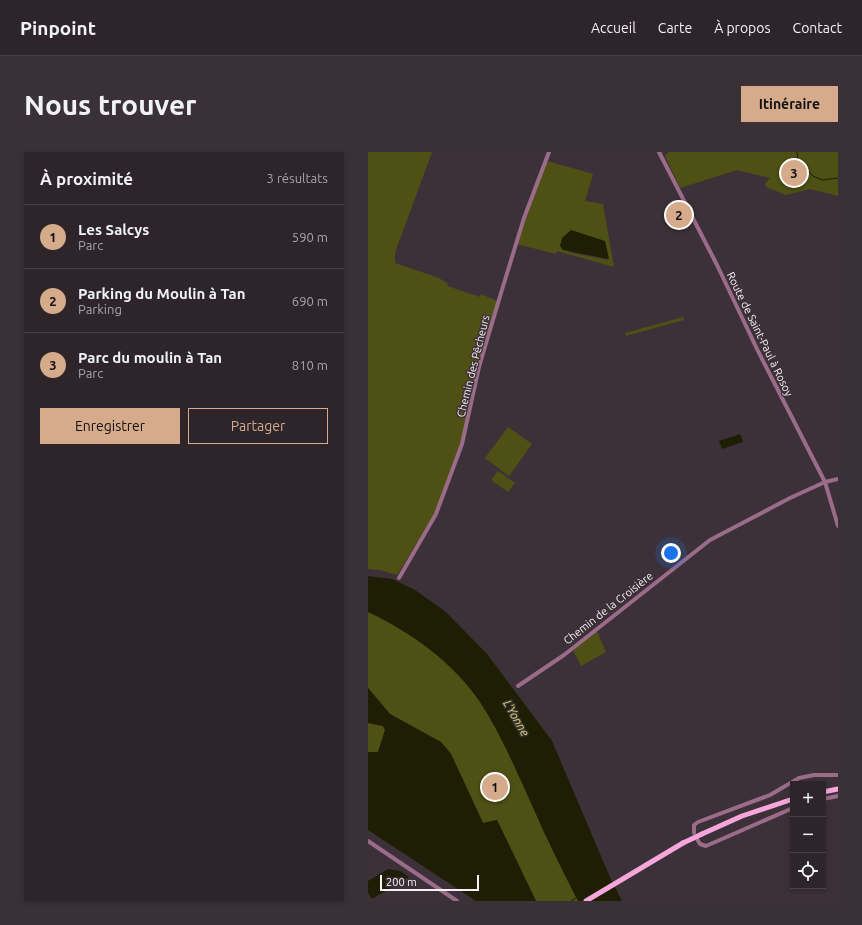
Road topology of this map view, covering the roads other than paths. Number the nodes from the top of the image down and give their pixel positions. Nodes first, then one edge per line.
1 (549, 152) edge
2 (659, 152) edge
3 (838, 479) edge
4 (825, 482) junction
5 (838, 526) edge
6 (399, 578) dead end
7 (518, 686) dead end
8 (838, 775) edge
9 (838, 788) edge
10 (826, 791) edge
11 (838, 796) edge
12 (826, 798) edge
13 (790, 800) edge
14 (790, 809) edge
15 (694, 833) dead end
16 (697, 840) dead end
17 (368, 841) edge
18 (457, 901) edge
19 (586, 901) edge

1 - 6 street, Chemin des Pêcheurs
2 - 4 street, Route de Saint-Paul à Rosoy
3 - 4 street, Chemin de la Croisière
4 - 5 street, Route de Saint-Paul à Rosoy
4 - 7 street, Chemin de la Croisière
8 - 15 street
9 - 10 main road
11 - 12 street
13 - 19 main road, bridge
14 - 16 street
17 - 18 street

